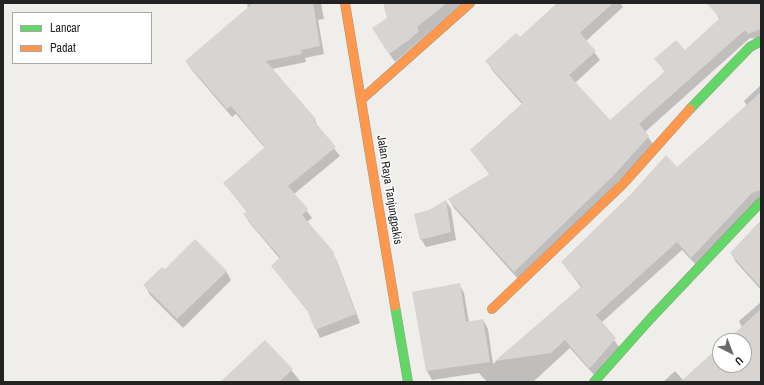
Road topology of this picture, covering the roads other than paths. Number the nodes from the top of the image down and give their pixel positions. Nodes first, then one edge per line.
1 (345, 3) edge
2 (470, 3) edge
3 (761, 41) edge
4 (362, 99) junction
5 (761, 202) edge
6 (492, 309) dead end
7 (408, 382) edge
8 (594, 382) edge

1 - 4 street, Jalan Raya Tanjungpakis
2 - 4 street
3 - 6 street
4 - 7 street, Jalan Raya Tanjungpakis
5 - 8 street

